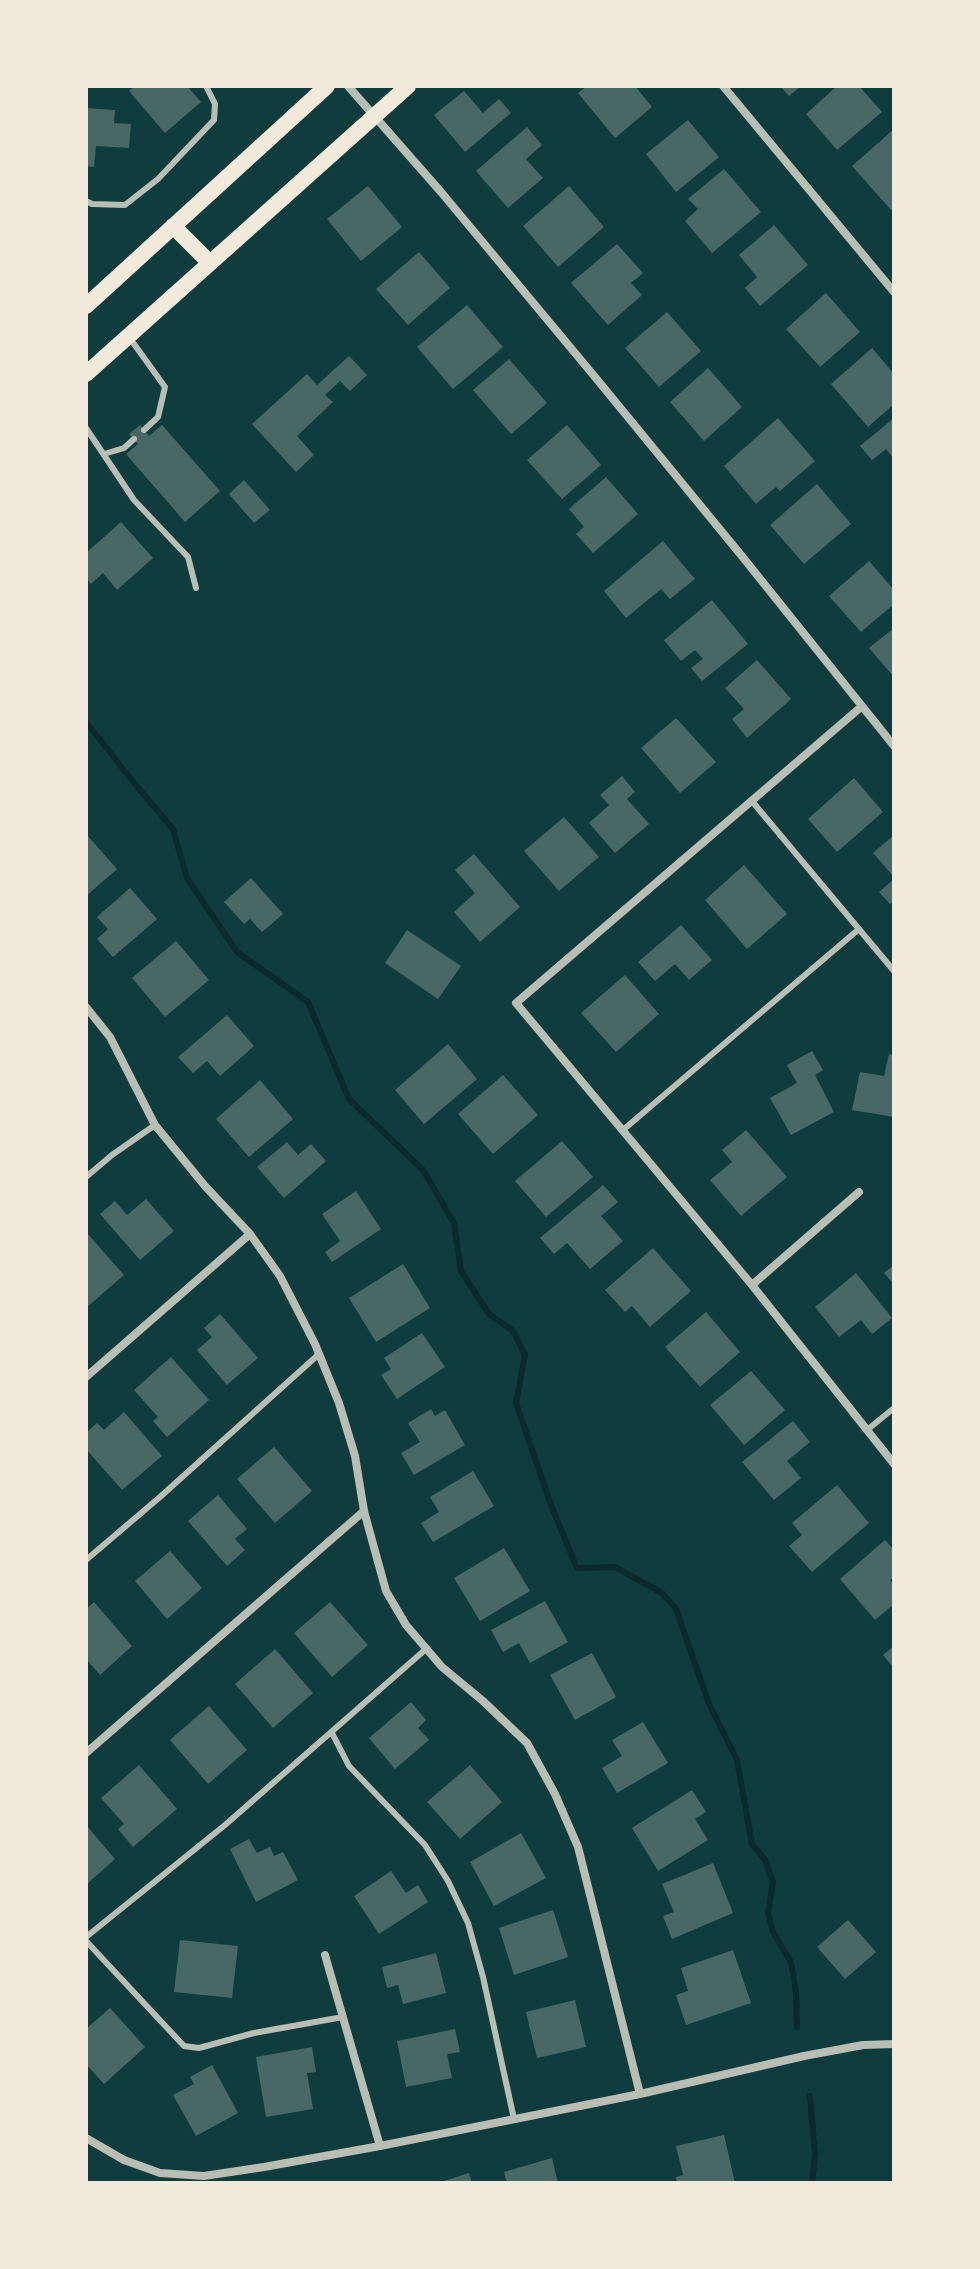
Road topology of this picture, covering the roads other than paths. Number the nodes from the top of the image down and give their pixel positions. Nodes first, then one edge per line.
1 (206, 86) edge
2 (327, 86) edge
3 (348, 86) edge
4 (408, 86) edge
5 (723, 86) edge
6 (374, 116) junction
7 (86, 201) edge
8 (173, 226) junction
9 (210, 263) junction
10 (894, 292) edge
11 (86, 306) edge
12 (129, 336) junction
13 (86, 374) edge
14 (86, 428) edge
15 (144, 430) dead end
16 (134, 439) dead end
17 (104, 454) junction
18 (196, 588) dead end
19 (861, 707) junction
20 (894, 746) edge
21 (751, 800) junction
22 (859, 929) junction
23 (894, 971) edge
24 (86, 1007) edge
25 (155, 1125) junction
26 (623, 1130) junction
27 (86, 1177) edge
28 (859, 1192) dead end
29 (250, 1234) junction
30 (752, 1285) junction
31 (319, 1354) junction
32 (86, 1377) edge
33 (894, 1408) edge
34 (867, 1430) junction
35 (894, 1464) edge
36 (364, 1511) junction
37 (86, 1560) edge
38 (426, 1649) junction
39 (332, 1733) junction
40 (86, 1753) edge
41 (86, 1939) edge
42 (325, 1955) dead end
43 (343, 2017) junction
44 (894, 2044) edge
45 (640, 2094) junction
46 (514, 2119) junction
47 (86, 2138) edge
48 (380, 2146) junction

1 - 7 lane
2 - 8 main road
3 - 6 street
4 - 6 main road
5 - 10 street
6 - 9 main road
6 - 19 street
8 - 9 main road
8 - 11 main road
9 - 12 main road
12 - 13 main road
12 - 15 lane
14 - 17 lane
16 - 17 lane
17 - 18 lane
19 - 20 street
19 - 21 street
21 - 22 lane
21 - 26 street
22 - 23 lane
22 - 26 lane
24 - 25 street
25 - 27 lane
25 - 29 street
26 - 30 street
28 - 30 street
29 - 31 street
29 - 32 street
30 - 34 street
31 - 36 street
31 - 37 lane
33 - 34 lane
34 - 35 street
36 - 38 street
36 - 40 street
38 - 39 lane
38 - 45 street
39 - 41 lane
39 - 46 lane
41 - 43 lane
42 - 43 street
43 - 48 street
44 - 45 street
45 - 46 street
46 - 48 street
47 - 48 street

